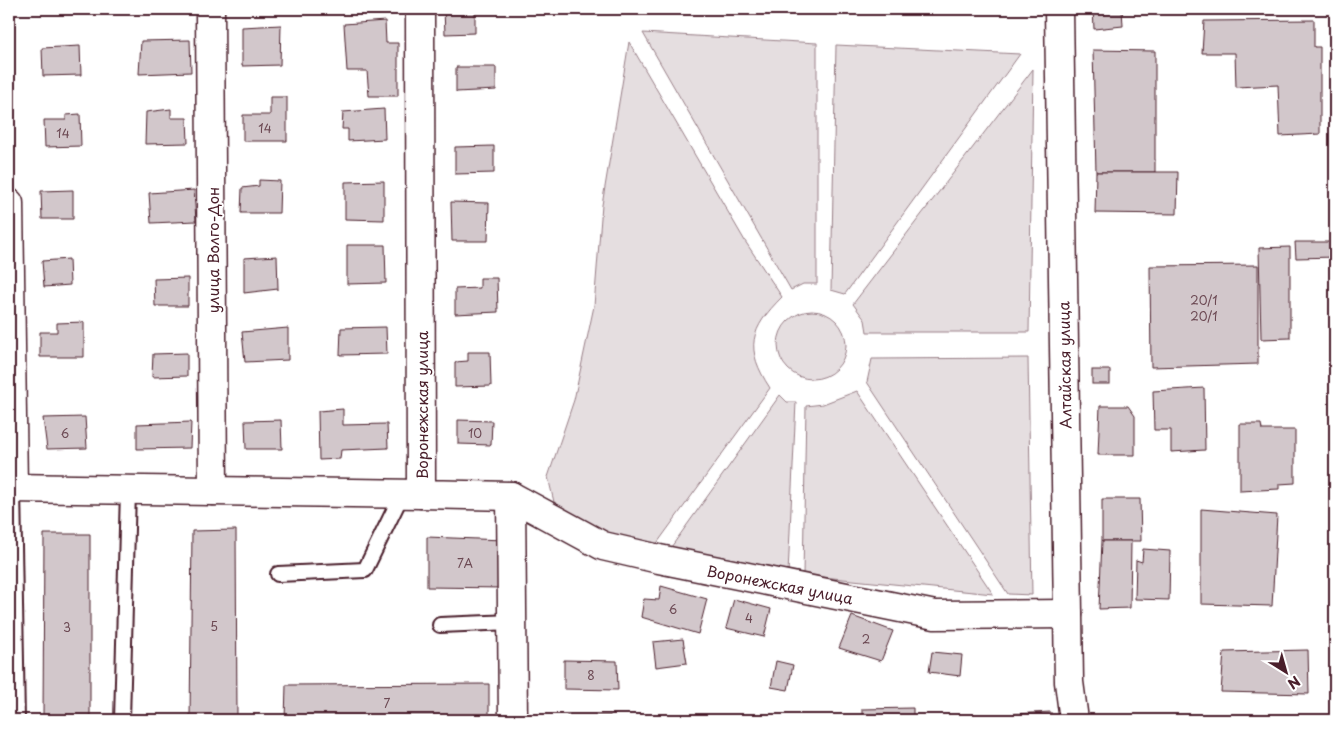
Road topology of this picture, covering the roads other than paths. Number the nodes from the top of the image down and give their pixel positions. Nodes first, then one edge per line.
1 (210, 9) edge
2 (420, 9) edge
3 (1059, 9) edge
4 (9, 203) edge
5 (11, 488) edge
6 (128, 490) junction
7 (213, 491) junction
8 (412, 494) junction
9 (511, 496) junction
10 (278, 574) dead end
11 (1068, 614) junction
12 (512, 622) junction
13 (440, 625) dead end
14 (17, 720) edge
15 (122, 720) edge
16 (513, 720) edge
17 (1074, 720) edge

1 - 7 street, улица Волго-Дон
2 - 8 street, Воронежская улица
3 - 11 street, Алтайская улица
4 - 5 street
5 - 6 street
5 - 14 lane
6 - 7 street
6 - 15 lane
7 - 8 street
8 - 9 street, Воронежская улица
8 - 10 lane
9 - 11 street, Воронежская улица
9 - 12 street
11 - 17 street, Алтайская улица
12 - 13 lane
12 - 16 street

